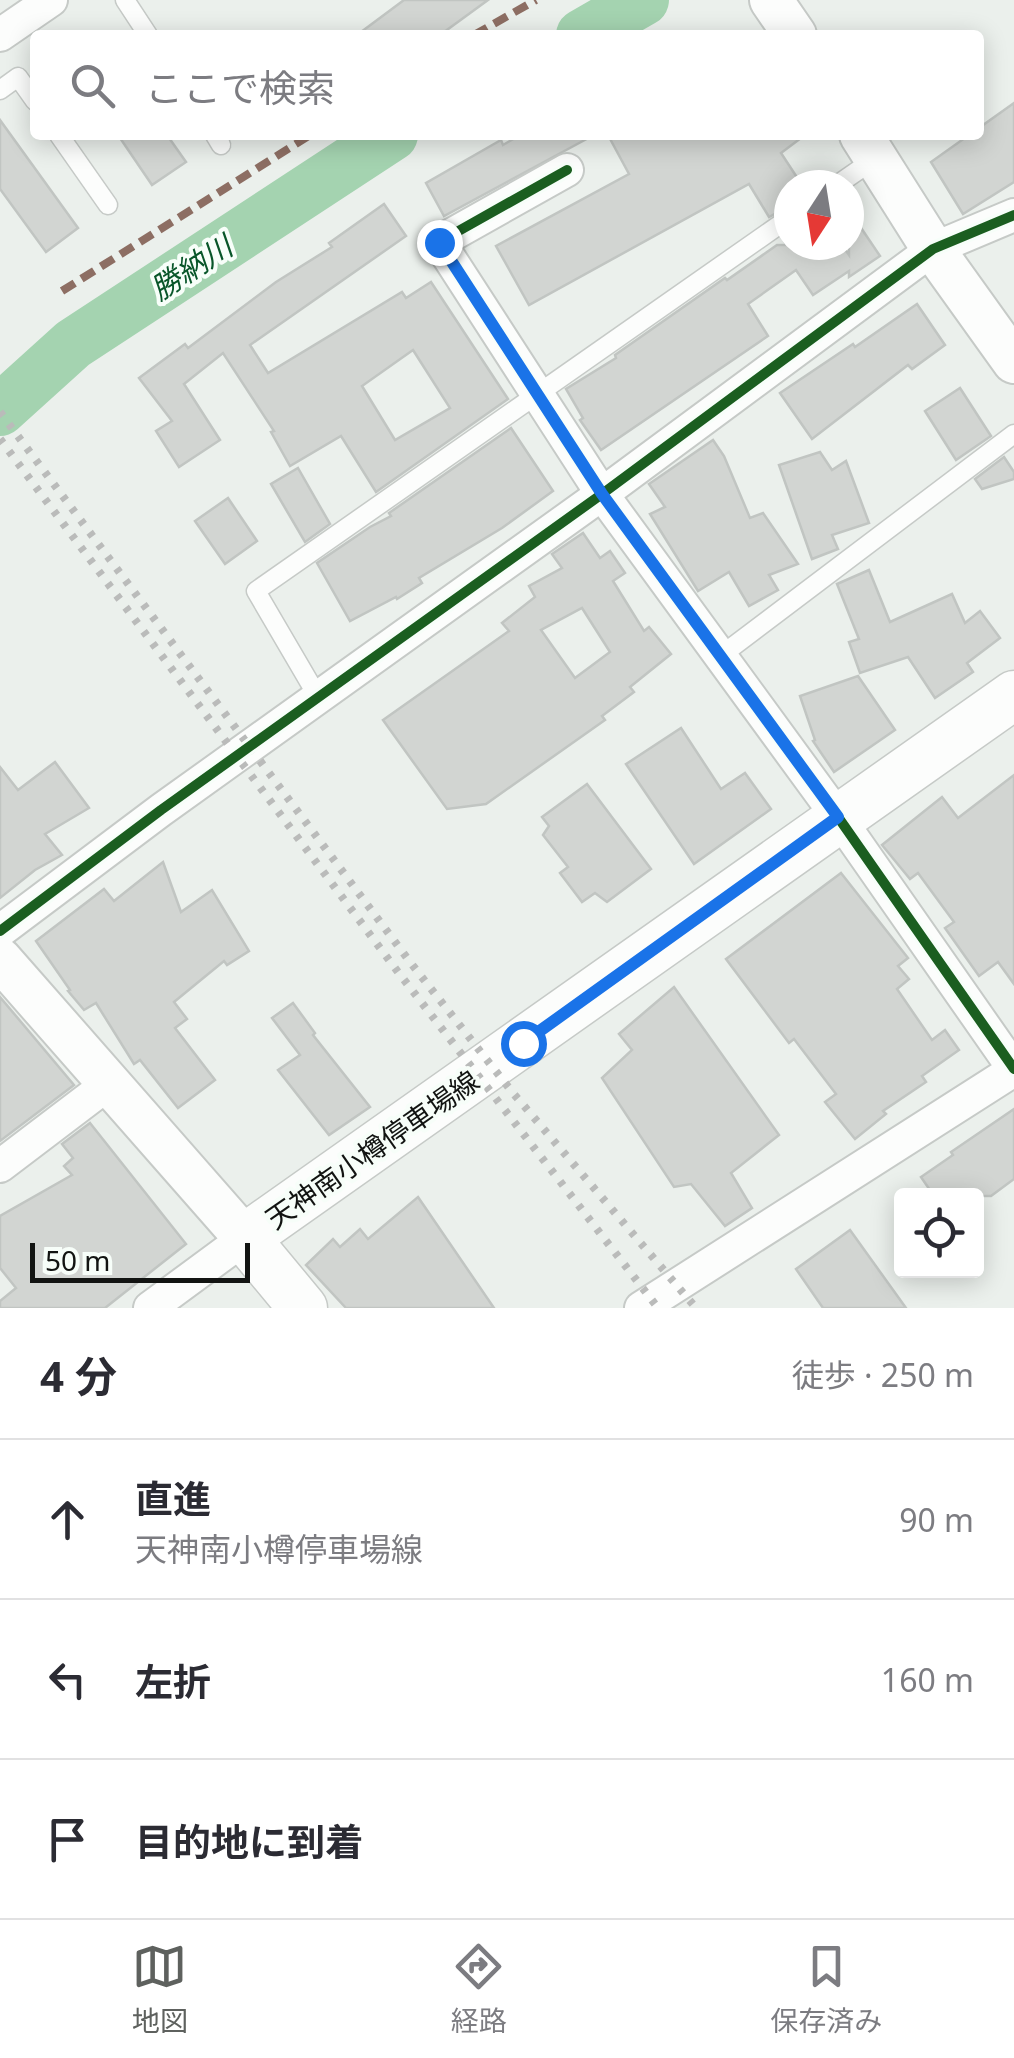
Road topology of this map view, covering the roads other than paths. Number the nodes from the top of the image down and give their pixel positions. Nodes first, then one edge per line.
1 (50, 0) edge
2 (125, 0) edge
3 (771, 0) edge
4 (145, 30) edge
5 (791, 30) edge
6 (0, 35) edge
7 (0, 90) edge
8 (30, 94) edge
9 (62, 140) edge
10 (869, 146) edge
11 (567, 170) dead end
12 (849, 170) edge
13 (108, 205) dead end
14 (1014, 215) edge
15 (774, 228) edge
16 (933, 249) junction
17 (1014, 362) edge
18 (535, 393) junction
19 (1014, 434) edge
20 (602, 494) junction
21 (719, 657) junction
22 (318, 696) junction
23 (1014, 696) edge
24 (838, 817) junction
25 (0, 931) edge
26 (0, 960) edge
27 (1014, 1070) edge
28 (108, 1084) junction
29 (0, 1166) edge
30 (245, 1238) junction
31 (150, 1308) edge
32 (302, 1308) edge
33 (641, 1308) edge

1 - 6 street
2 - 4 lane
3 - 5 street
7 - 8 lane
9 - 13 lane
10 - 12 lane
10 - 16 street
11 - 18 street
14 - 16 street
15 - 18 lane
16 - 17 street
16 - 20 street
18 - 20 street
18 - 22 lane
19 - 21 lane
20 - 21 street
20 - 22 street
21 - 24 street
22 - 25 street
23 - 24 main road, 天神南小樽停車場線
24 - 27 street
24 - 30 main road, 天神南小樽停車場線
26 - 28 street
27 - 33 street
28 - 29 street
28 - 30 street
30 - 31 street
30 - 32 main road, 天神南小樽停車場線

